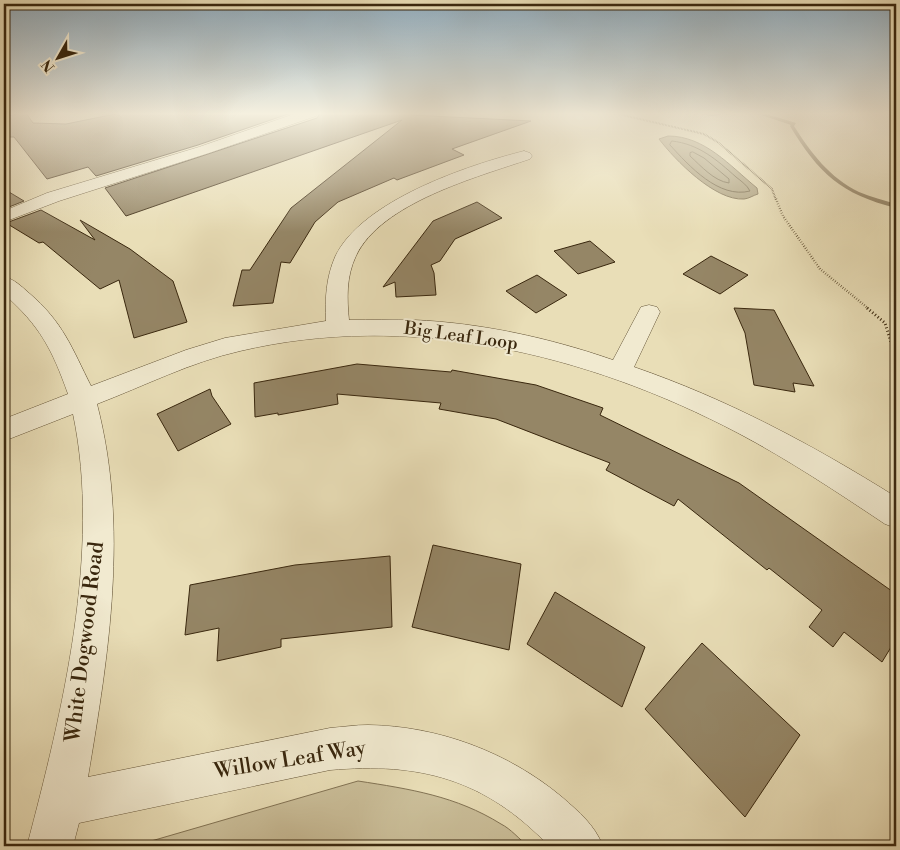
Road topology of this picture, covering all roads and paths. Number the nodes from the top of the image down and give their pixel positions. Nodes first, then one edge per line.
1 (195, 153) edge
2 (731, 153) edge
3 (524, 156) dead end
4 (4, 216) edge
5 (4, 283) edge
6 (649, 312) dead end
7 (338, 326) junction
8 (896, 358) edge
9 (620, 370) junction
10 (83, 399) junction
11 (4, 430) edge
12 (896, 514) edge
13 (63, 804) junction
14 (50, 846) edge
15 (580, 846) edge

1 - 4 street
2 - 8 path
3 - 7 street
5 - 10 street, White Dogwood Road
6 - 9 street
7 - 9 street, Big Leaf Loop
7 - 10 street, Big Leaf Loop
9 - 12 street, Big Leaf Loop
10 - 11 street, Big Leaf Loop
10 - 13 street, White Dogwood Road
13 - 14 street, White Dogwood Road
13 - 15 street, Willow Leaf Way

